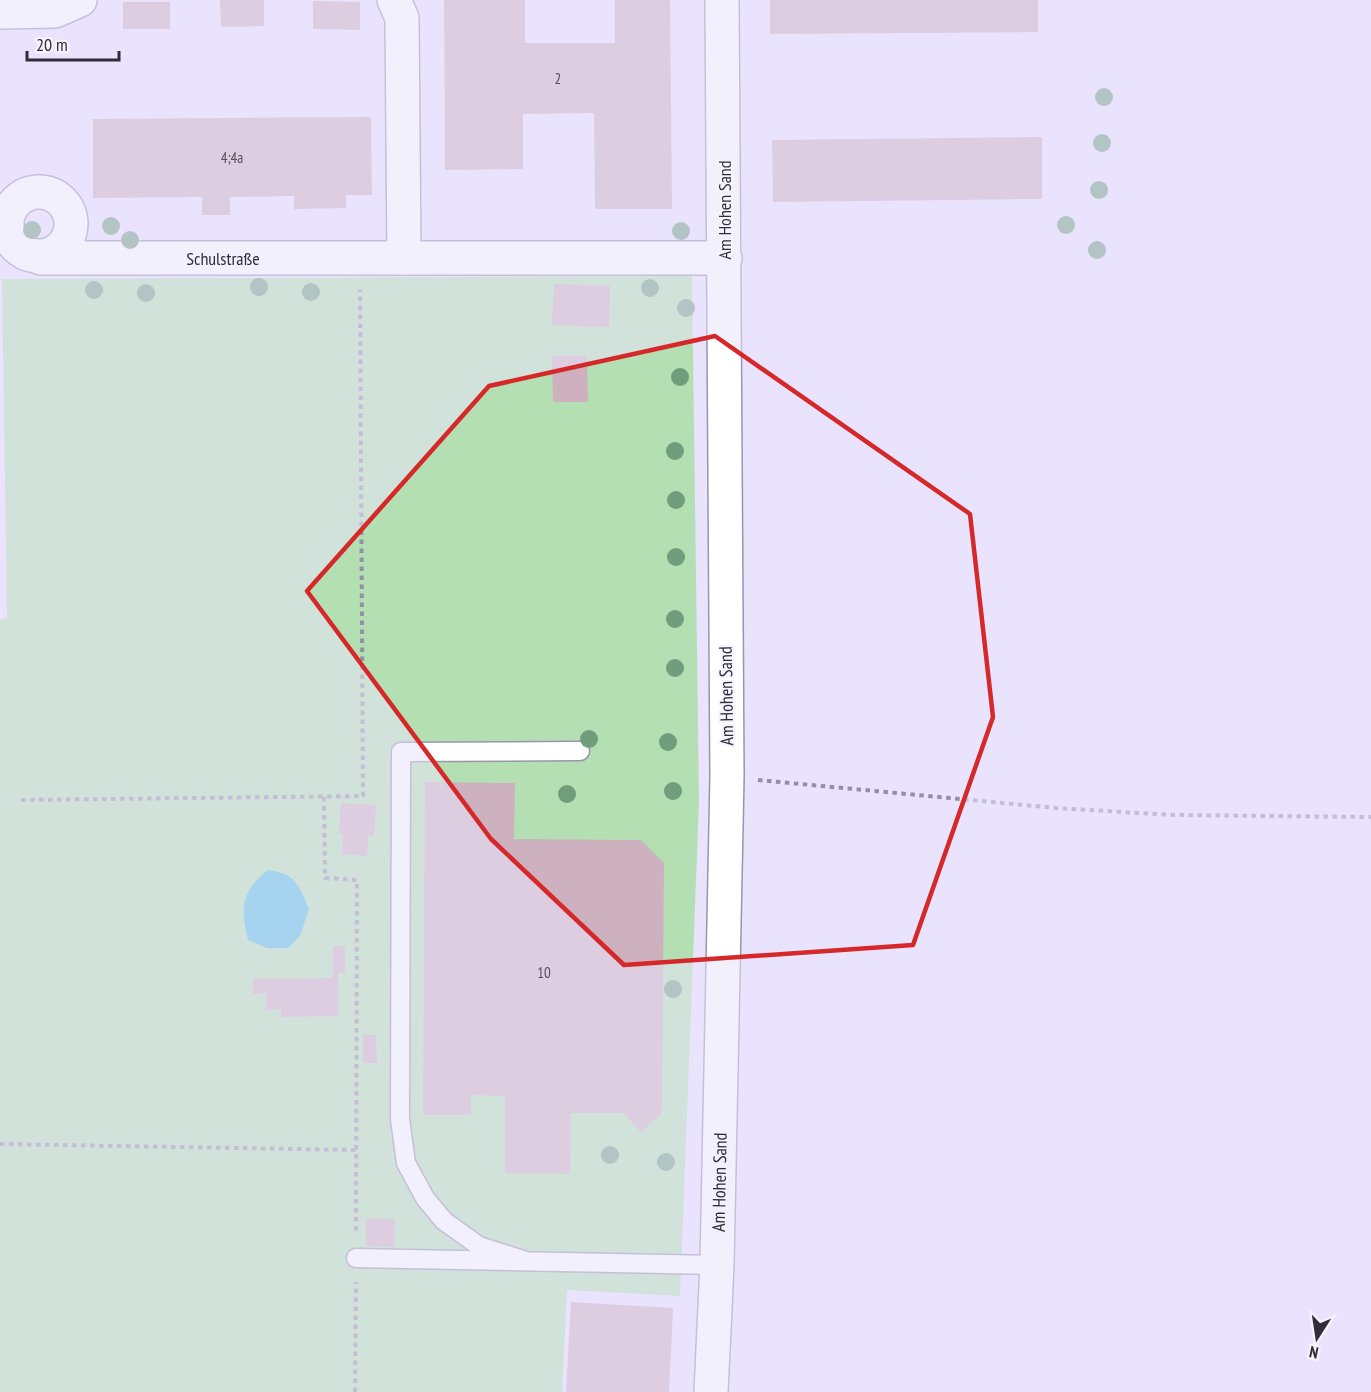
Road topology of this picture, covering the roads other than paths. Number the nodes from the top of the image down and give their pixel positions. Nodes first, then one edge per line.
1 (80, 0) edge
2 (394, 0) edge
3 (722, 0) edge
4 (0, 12) edge
5 (4, 231) edge
6 (41, 258) junction
7 (404, 258) junction
8 (725, 258) junction
9 (580, 751) dead end
10 (356, 1258) road end
11 (523, 1260) junction
12 (717, 1265) junction
13 (711, 1392) edge

1 - 4 street
2 - 7 street
3 - 8 street, Am Hohen Sand
5 - 6 street, Schulstraße
5 - 6 street, Schulstraße
6 - 7 street, Schulstraße
7 - 8 street, Schulstraße
8 - 12 street, Am Hohen Sand
9 - 11 lane
10 - 11 lane
11 - 12 lane
12 - 13 street, Am Hohen Sand

